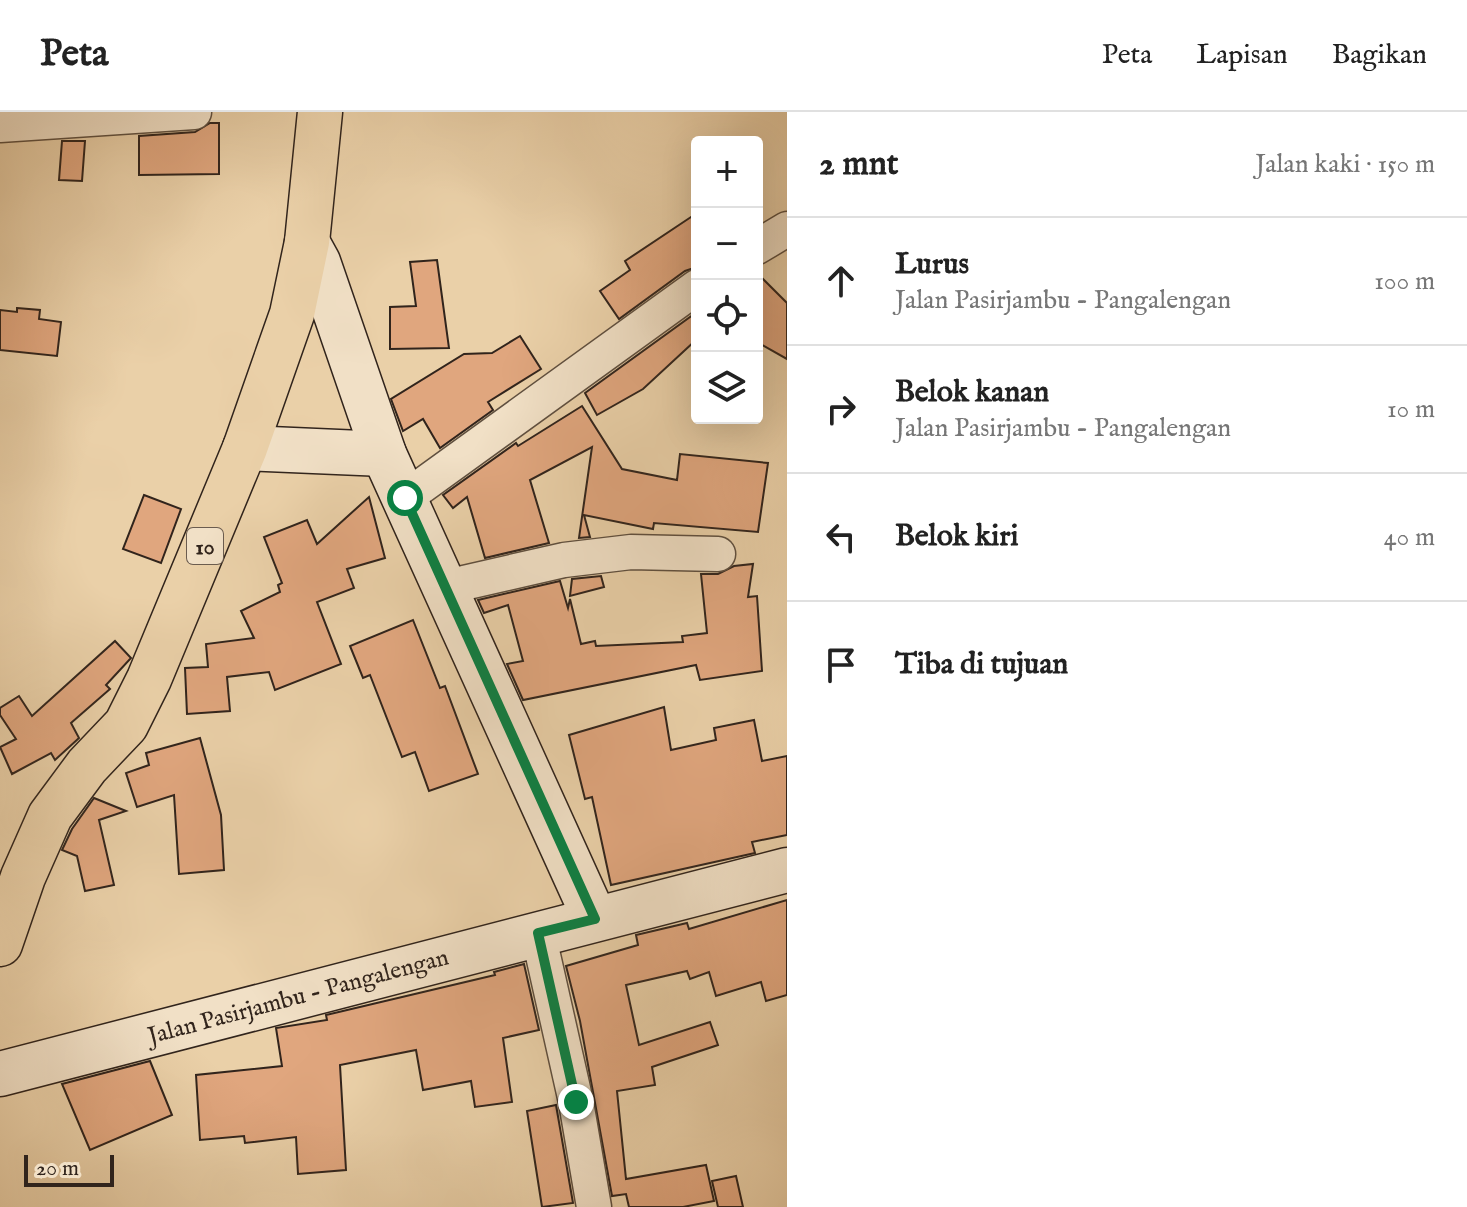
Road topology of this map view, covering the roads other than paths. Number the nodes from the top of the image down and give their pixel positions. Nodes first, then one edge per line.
1 (194, 112) edge
2 (320, 112) edge
3 (0, 125) edge
4 (787, 229) edge
5 (307, 242) junction
6 (763, 243) edge
7 (691, 291) edge
8 (245, 448) junction
9 (384, 454) junction
10 (405, 498) junction
11 (718, 554) dead end
12 (446, 587) junction
13 (787, 870) edge
14 (595, 919) junction
15 (538, 933) junction
16 (0, 944) edge
17 (0, 1074) edge
18 (594, 1207) edge

1 - 3 street
2 - 5 highway, 10
4 - 6 street
5 - 8 highway, 10
5 - 9 main road
7 - 10 street
8 - 9 main road
8 - 16 highway, 10
9 - 10 main road
10 - 12 main road
11 - 12 street
12 - 14 main road
13 - 14 main road, Jalan Pasirjambu - Pangalengan
14 - 15 main road, Jalan Pasirjambu - Pangalengan
15 - 17 main road, Jalan Pasirjambu - Pangalengan
15 - 18 street

